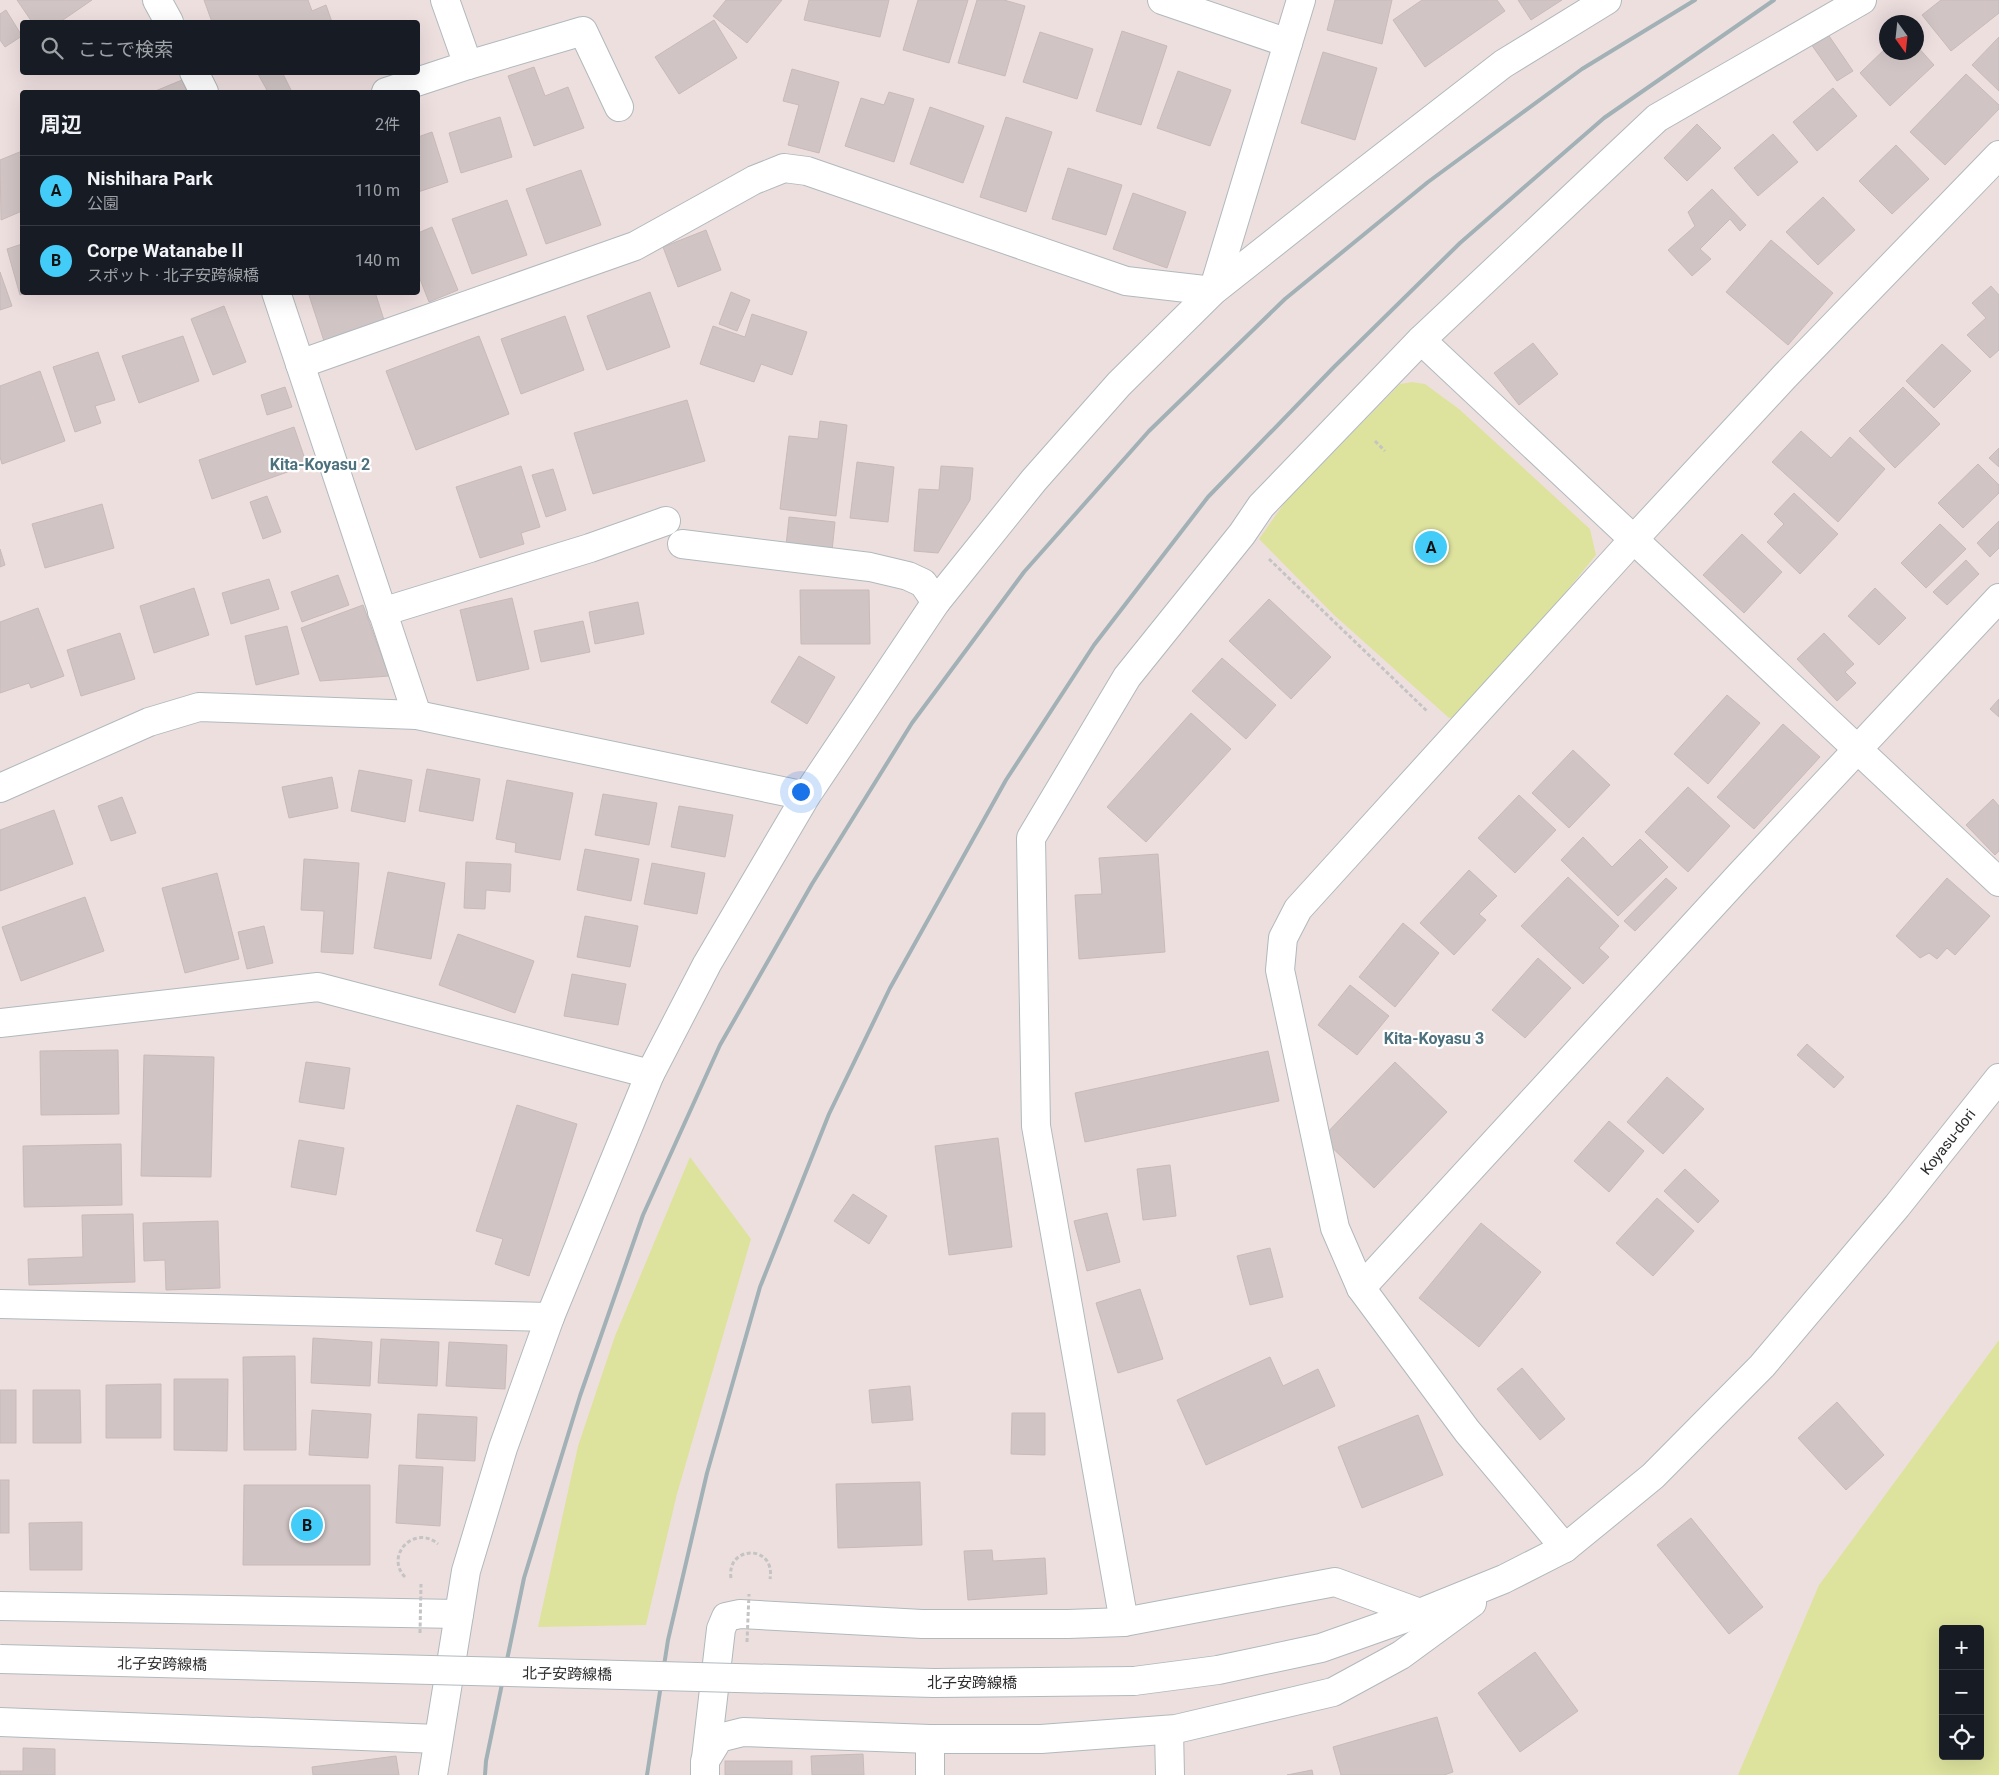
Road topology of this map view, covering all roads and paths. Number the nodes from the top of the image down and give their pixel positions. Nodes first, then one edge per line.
1 (157, 0) edge
2 (445, 0) edge
3 (1162, 0) edge
4 (1302, 0) edge
5 (1607, 0) edge
6 (1862, 0) edge
7 (168, 20) edge
8 (1288, 43) junction
9 (468, 65) junction
10 (196, 75) edge
11 (203, 90) edge
12 (392, 90) edge
13 (619, 106) dead end
14 (1999, 155) edge
15 (1213, 291) junction
16 (277, 295) edge
17 (1421, 340) junction
18 (300, 364) junction
19 (666, 521) dead end
20 (1242, 534) junction
21 (1634, 539) junction
22 (682, 544) dead end
23 (1999, 598) edge
24 (936, 602) junction
25 (382, 612) junction
26 (417, 715) junction
27 (1454, 737) junction
28 (1857, 750) junction
29 (0, 788) edge
30 (806, 796) junction
31 (1999, 882) edge
32 (0, 1023) edge
33 (650, 1074) junction
34 (1999, 1078) edge
35 (1361, 1288) junction
36 (0, 1304) edge
37 (550, 1317) junction
38 (440, 1546) dead end
39 (1565, 1548) junction
40 (406, 1579) dead end
41 (1504, 1579) junction
42 (413, 1582) dead end
43 (733, 1583) dead end
44 (767, 1586) dead end
45 (756, 1594) dead end
46 (0, 1606) edge
47 (1420, 1613) junction
48 (459, 1614) junction
49 (1124, 1622) junction
50 (420, 1636) dead end
51 (747, 1643) dead end
52 (0, 1660) edge
53 (0, 1722) edge
54 (1169, 1730) junction
55 (438, 1739) junction
56 (930, 1739) junction
57 (705, 1768) edge
58 (433, 1775) edge
59 (930, 1775) edge
60 (1170, 1775) edge

1 - 7 street
2 - 9 street
3 - 8 street
4 - 8 street
5 - 15 street
6 - 17 street
8 - 15 street
9 - 12 street
9 - 13 street
10 - 11 street
14 - 21 street
15 - 18 street
15 - 24 street
16 - 18 street
17 - 20 street
17 - 21 street
18 - 25 street
19 - 25 street
20 - 27 path
20 - 49 street
21 - 27 street
21 - 28 street
22 - 24 street
23 - 28 street
24 - 30 street
25 - 26 street
26 - 29 street
26 - 30 street
27 - 35 street
28 - 31 street
28 - 35 street
30 - 33 street
32 - 33 street
33 - 37 street
34 - 39 street, Koyasu-dori
35 - 39 street
36 - 37 street
37 - 48 street
38 - 40 path
39 - 41 street, Koyasu-dori
41 - 47 street, 北子安跨線橋
41 - 54 street
42 - 50 path, bridge
43 - 44 path
45 - 51 path, bridge
46 - 48 street
47 - 49 street
47 - 52 street, 北子安跨線橋, bridge
48 - 55 street
49 - 57 street
53 - 55 street
54 - 56 street
54 - 60 street
55 - 58 street
56 - 57 street
56 - 59 street

